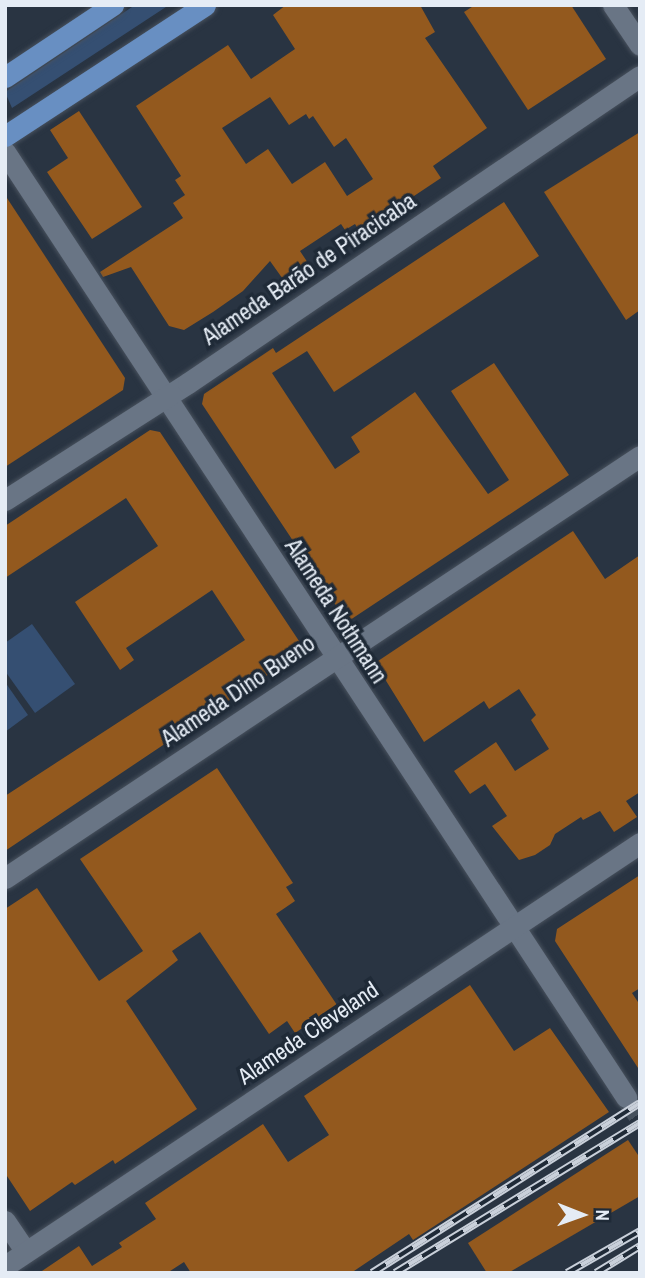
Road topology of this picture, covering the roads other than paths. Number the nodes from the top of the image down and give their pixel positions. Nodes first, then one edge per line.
1 (113, 5) edge
2 (205, 5) edge
3 (613, 5) edge
4 (640, 45) edge
5 (640, 76) edge
6 (5, 77) edge
7 (5, 136) edge
8 (5, 152) edge
9 (165, 397) junction
10 (640, 456) edge
11 (5, 500) edge
12 (335, 658) junction
13 (640, 844) edge
14 (5, 878) edge
15 (514, 927) junction
16 (625, 1097) tunnel mouth
17 (5, 1221) edge
18 (26, 1252) junction
19 (5, 1266) edge

1 - 6 main road
2 - 7 main road
3 - 4 street
5 - 9 street, Alameda Barão de Piracicaba
8 - 9 street, Alameda Nothmann
9 - 11 street, Alameda Barão de Piracicaba
9 - 12 street, Alameda Nothmann
10 - 12 street, Alameda Dino Bueno
12 - 14 street, Alameda Dino Bueno
12 - 15 street, Alameda Nothmann
13 - 15 street, Alameda Cleveland
15 - 16 street, Alameda Nothmann
15 - 18 street, Alameda Cleveland
17 - 18 street
18 - 19 street, Alameda Cleveland

